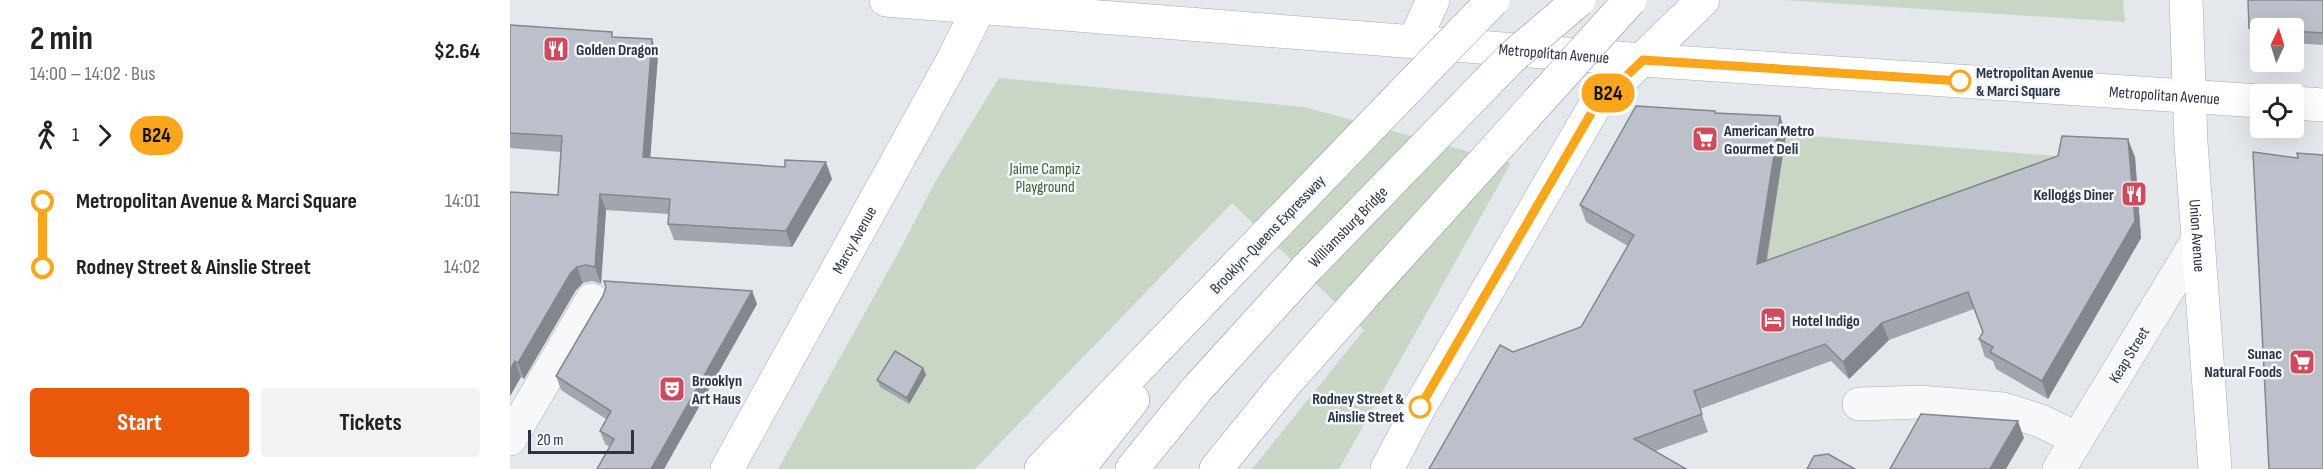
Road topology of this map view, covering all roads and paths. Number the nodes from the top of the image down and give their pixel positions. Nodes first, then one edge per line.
1 (886, 0) edge
2 (1433, 0) edge
3 (1493, 0) edge
4 (1579, 0) edge
5 (1630, 0) edge
6 (1703, 0) edge
7 (2186, 0) edge
8 (979, 8) junction
9 (1414, 42) junction
10 (1643, 60) junction
11 (2191, 96) junction
12 (2250, 100) edge
13 (2304, 104) edge
14 (2323, 105) edge
15 (1268, 233) junction
16 (2198, 240) junction
17 (592, 300) dead end
18 (1859, 404) dead end
19 (510, 439) edge
20 (2077, 439) junction
21 (727, 469) edge
22 (1041, 469) edge
23 (1078, 469) edge
24 (1132, 469) edge
25 (1216, 469) edge
26 (1387, 469) edge
27 (2059, 469) edge
28 (2216, 469) edge

1 - 8 main road, Metropolitan Avenue
2 - 9 main road
3 - 15 main road, Brooklyn-Queens Expressway, bridge
4 - 24 main road, Williamsburg Bridge, bridge
5 - 25 main road, bridge
6 - 10 main road
7 - 11 main road, Union Avenue
8 - 9 main road, Metropolitan Avenue
8 - 21 main road, Marcy Avenue
9 - 10 main road, Metropolitan Avenue
10 - 11 main road, Metropolitan Avenue
10 - 26 main road
11 - 12 main road, Metropolitan Avenue
11 - 16 main road, Union Avenue
13 - 14 main road
15 - 22 main road, Brooklyn-Queens Expressway
15 - 23 main road
16 - 20 street, Keap Street
16 - 28 main road, Union Avenue
17 - 19 street
18 - 20 street
20 - 27 street, Keap Street

